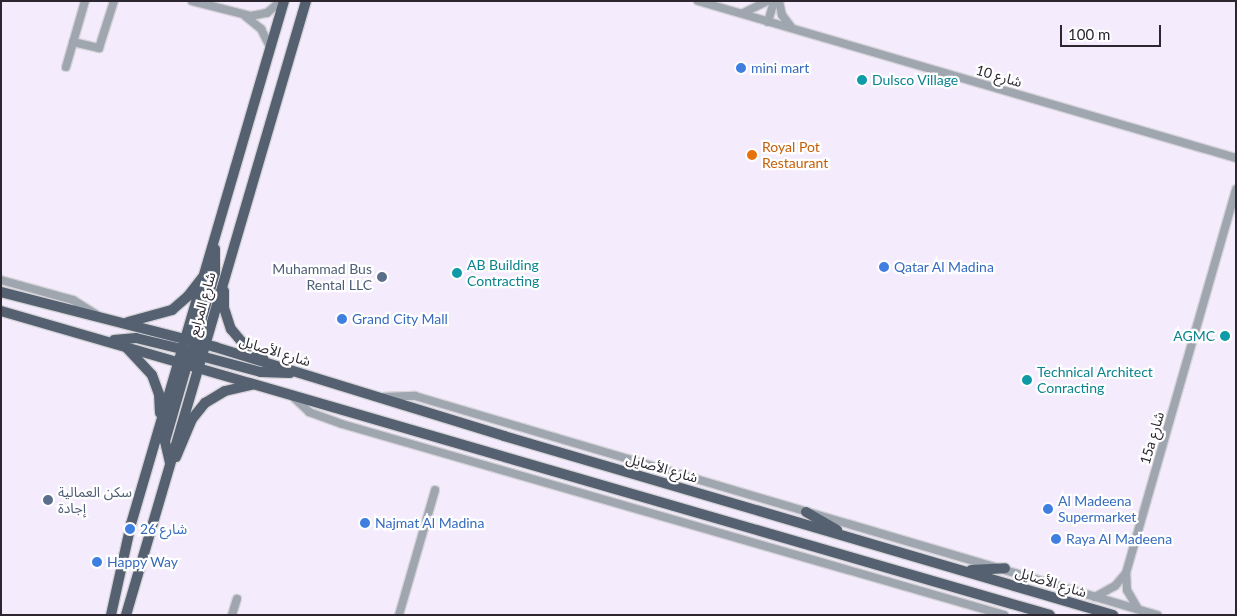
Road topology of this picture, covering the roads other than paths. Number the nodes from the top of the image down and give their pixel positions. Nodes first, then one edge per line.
1 (85, 1) edge
2 (114, 1) edge
3 (192, 1) edge
4 (283, 1) edge
5 (306, 1) edge
6 (698, 1) edge
7 (768, 1) edge
8 (774, 1) edge
9 (779, 1) edge
10 (741, 14) junction
11 (244, 16) junction
12 (768, 22) junction
13 (793, 29) junction
14 (73, 42) junction
15 (270, 49) junction
16 (66, 67) dead end
17 (1236, 158) edge
18 (1236, 190) edge
19 (1236, 194) edge
20 (214, 246) junction
21 (207, 271) junction
22 (224, 277) junction
23 (1, 280) edge
24 (1, 292) edge
25 (2, 312) edge
26 (99, 316) junction
27 (126, 323) junction
28 (117, 342) junction
29 (192, 353) junction
30 (298, 372) junction
31 (262, 386) junction
32 (291, 394) junction
33 (379, 398) junction
34 (158, 430) junction
35 (170, 463) junction
36 (436, 490) dead end
37 (806, 512) junction
38 (843, 535) junction
39 (1005, 568) junction
40 (965, 570) junction
41 (1126, 573) junction
42 (1095, 596) junction
43 (237, 599) dead end
44 (1138, 610) junction
45 (112, 615) edge
46 (126, 615) edge
47 (232, 615) edge
48 (399, 615) edge
49 (1004, 615) edge
50 (1050, 615) edge
51 (1113, 615) edge
52 (1157, 615) edge

1 - 14 street
2 - 14 street
3 - 11 street
4 - 11 street
4 - 15 main road, شارع المرابع
5 - 22 main road, شارع المرابع
6 - 10 street, شارع 10
7 - 10 street
8 - 12 street
9 - 13 street
10 - 12 street, شارع 10
11 - 15 street
12 - 13 street, شارع 10
13 - 17 street, شارع 10
14 - 16 street
15 - 20 main road, شارع المرابع
18 - 19 street, 15a شارع
19 - 41 street, 15a شارع
20 - 21 main road, شارع المرابع
20 - 29 main road
21 - 27 main road
21 - 29 main road, شارع المرابع
22 - 29 main road, شارع المرابع
22 - 30 main road
23 - 26 street
24 - 26 main road, شارع الأصايل
25 - 28 main road, شارع الأصايل
26 - 27 main road, شارع الأصايل
27 - 29 main road, شارع الأصايل
28 - 29 main road, شارع الأصايل
28 - 34 main road
29 - 30 main road, شارع الأصايل
29 - 31 main road, شارع الأصايل
29 - 34 main road, شارع المرابع
29 - 35 main road, شارع المرابع
30 - 33 main road, شارع الأصايل
31 - 32 main road, شارع الأصايل
31 - 35 main road
32 - 49 street
32 - 50 main road, شارع الأصايل
33 - 37 street
33 - 38 main road, شارع الأصايل
34 - 45 main road, شارع المرابع
35 - 46 main road, شارع المرابع
36 - 48 street
37 - 38 main road
37 - 39 street
38 - 40 main road, شارع الأصايل
39 - 40 main road
39 - 42 street
40 - 51 main road, شارع الأصايل
41 - 42 street, 15a شارع
41 - 44 street, 15a شارع
42 - 44 street
43 - 47 street
44 - 52 street

